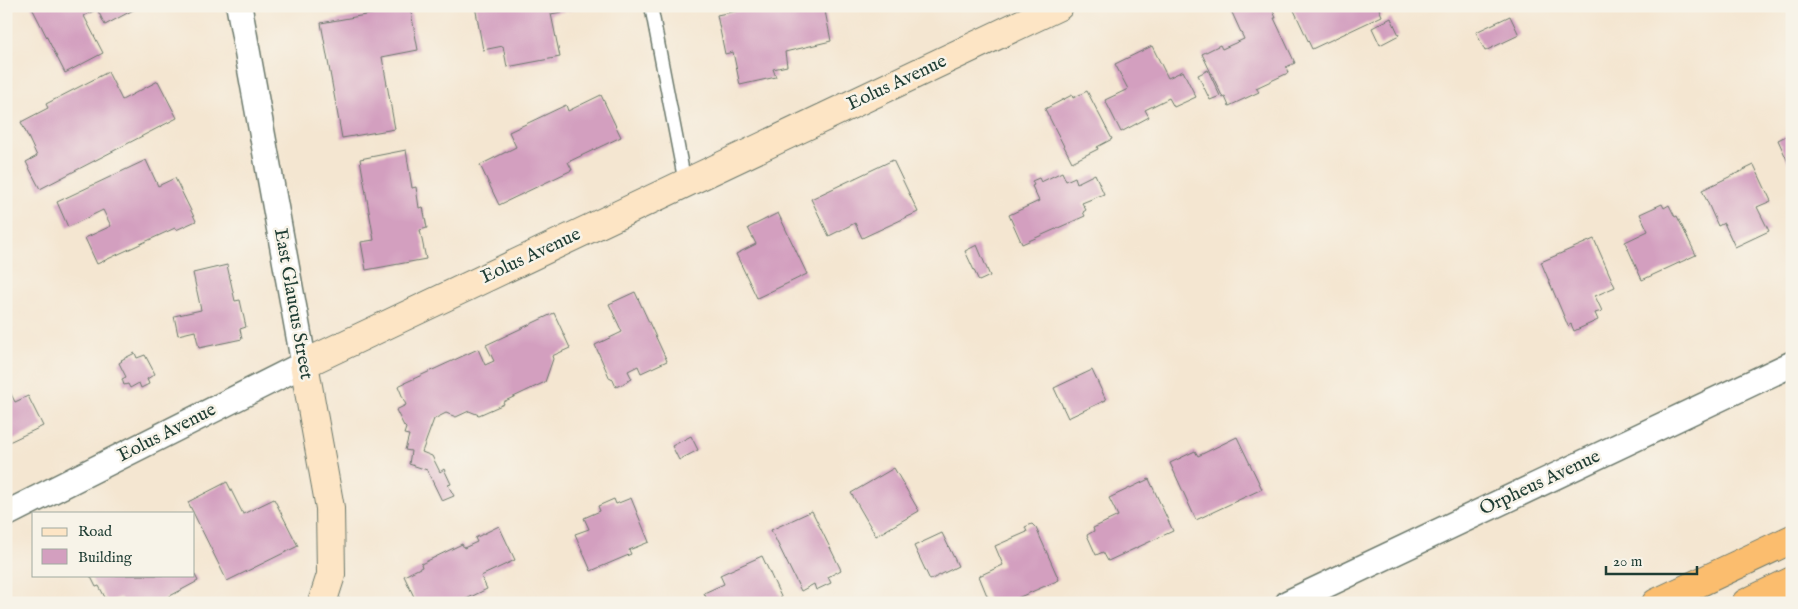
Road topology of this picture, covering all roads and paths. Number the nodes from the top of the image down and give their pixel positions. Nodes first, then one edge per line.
1 (239, 6) edge
2 (651, 6) edge
3 (1059, 6) edge
4 (685, 183) junction
5 (304, 364) junction
6 (1792, 364) edge
7 (6, 514) edge
8 (1792, 539) edge
9 (1792, 581) edge
10 (322, 603) edge
11 (1288, 603) edge
12 (1656, 603) edge
13 (1746, 603) edge

1 - 5 street, East Glaucus Street
2 - 4 lane
3 - 4 street, Eolus Avenue
4 - 5 street, Eolus Avenue
5 - 7 street, Eolus Avenue
5 - 10 street, East Glaucus Street
6 - 11 street, Orpheus Avenue
8 - 12 highway
9 - 13 highway

